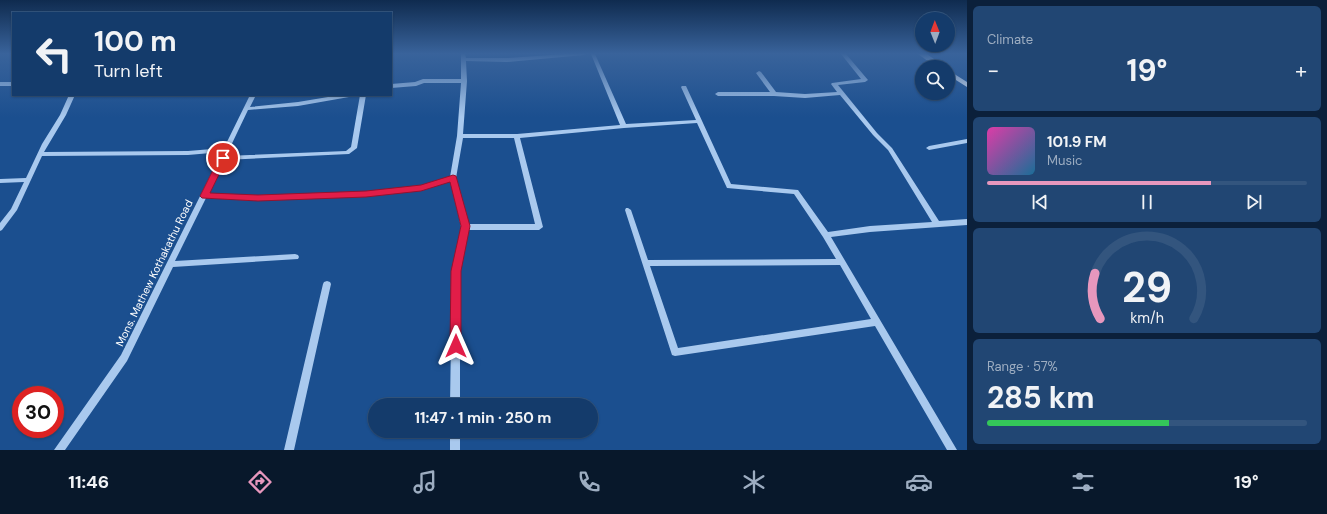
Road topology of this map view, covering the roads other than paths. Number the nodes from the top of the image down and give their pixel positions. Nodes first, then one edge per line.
1 (464, 75) edge
2 (602, 75) edge
3 (760, 75) edge
4 (861, 75) edge
5 (955, 77) edge
6 (464, 81) junction
7 (3, 84) edge
8 (392, 86) edge
9 (967, 86) edge
10 (684, 87) dead end
11 (0, 90) edge
12 (718, 94) dead end
13 (774, 94) junction
14 (842, 94) junction
15 (72, 96) edge
16 (252, 96) edge
17 (343, 96) edge
18 (363, 96) edge
19 (246, 109) junction
20 (700, 121) junction
21 (624, 126) junction
22 (460, 136) junction
23 (517, 136) junction
24 (967, 141) edge
25 (929, 148) dead end
26 (227, 150) junction
27 (40, 154) junction
28 (223, 158) junction
29 (453, 178) junction
30 (28, 180) junction
31 (0, 181) edge
32 (205, 196) junction
33 (628, 210) dead end
34 (967, 222) edge
35 (937, 224) junction
36 (465, 226) junction
37 (0, 228) edge
38 (826, 235) junction
39 (294, 257) dead end
40 (645, 262) junction
41 (842, 262) junction
42 (171, 264) junction
43 (327, 284) dead end
44 (877, 322) junction
45 (455, 398) edge
46 (455, 438) edge
47 (58, 450) edge
48 (289, 450) edge
49 (455, 450) edge
50 (952, 450) edge

1 - 6 street
2 - 21 street
3 - 13 street
4 - 14 street
5 - 9 main road
6 - 8 street
6 - 22 street
7 - 11 street
10 - 20 street
12 - 13 street
13 - 14 street
14 - 35 street
15 - 27 street
16 - 19 street, Mons. Mathew Kothakathu Road
17 - 19 street
18 - 28 street
19 - 26 street, Mons. Mathew Kothakathu Road
20 - 21 street
20 - 38 street
21 - 23 street
22 - 23 street
22 - 29 street
23 - 36 street
24 - 25 street
26 - 27 street
26 - 28 street, Mons. Mathew Kothakathu Road
27 - 30 street
28 - 32 street, Mons. Mathew Kothakathu Road
29 - 32 street
29 - 36 street
30 - 31 street
30 - 37 street
32 - 42 street, Mons. Mathew Kothakathu Road
33 - 40 street
34 - 35 street
35 - 38 street
36 - 45 street
38 - 41 street
39 - 42 street
40 - 41 street
40 - 44 street
41 - 44 street
42 - 47 street, Mons. Mathew Kothakathu Road
43 - 48 street
44 - 50 street
46 - 49 street

